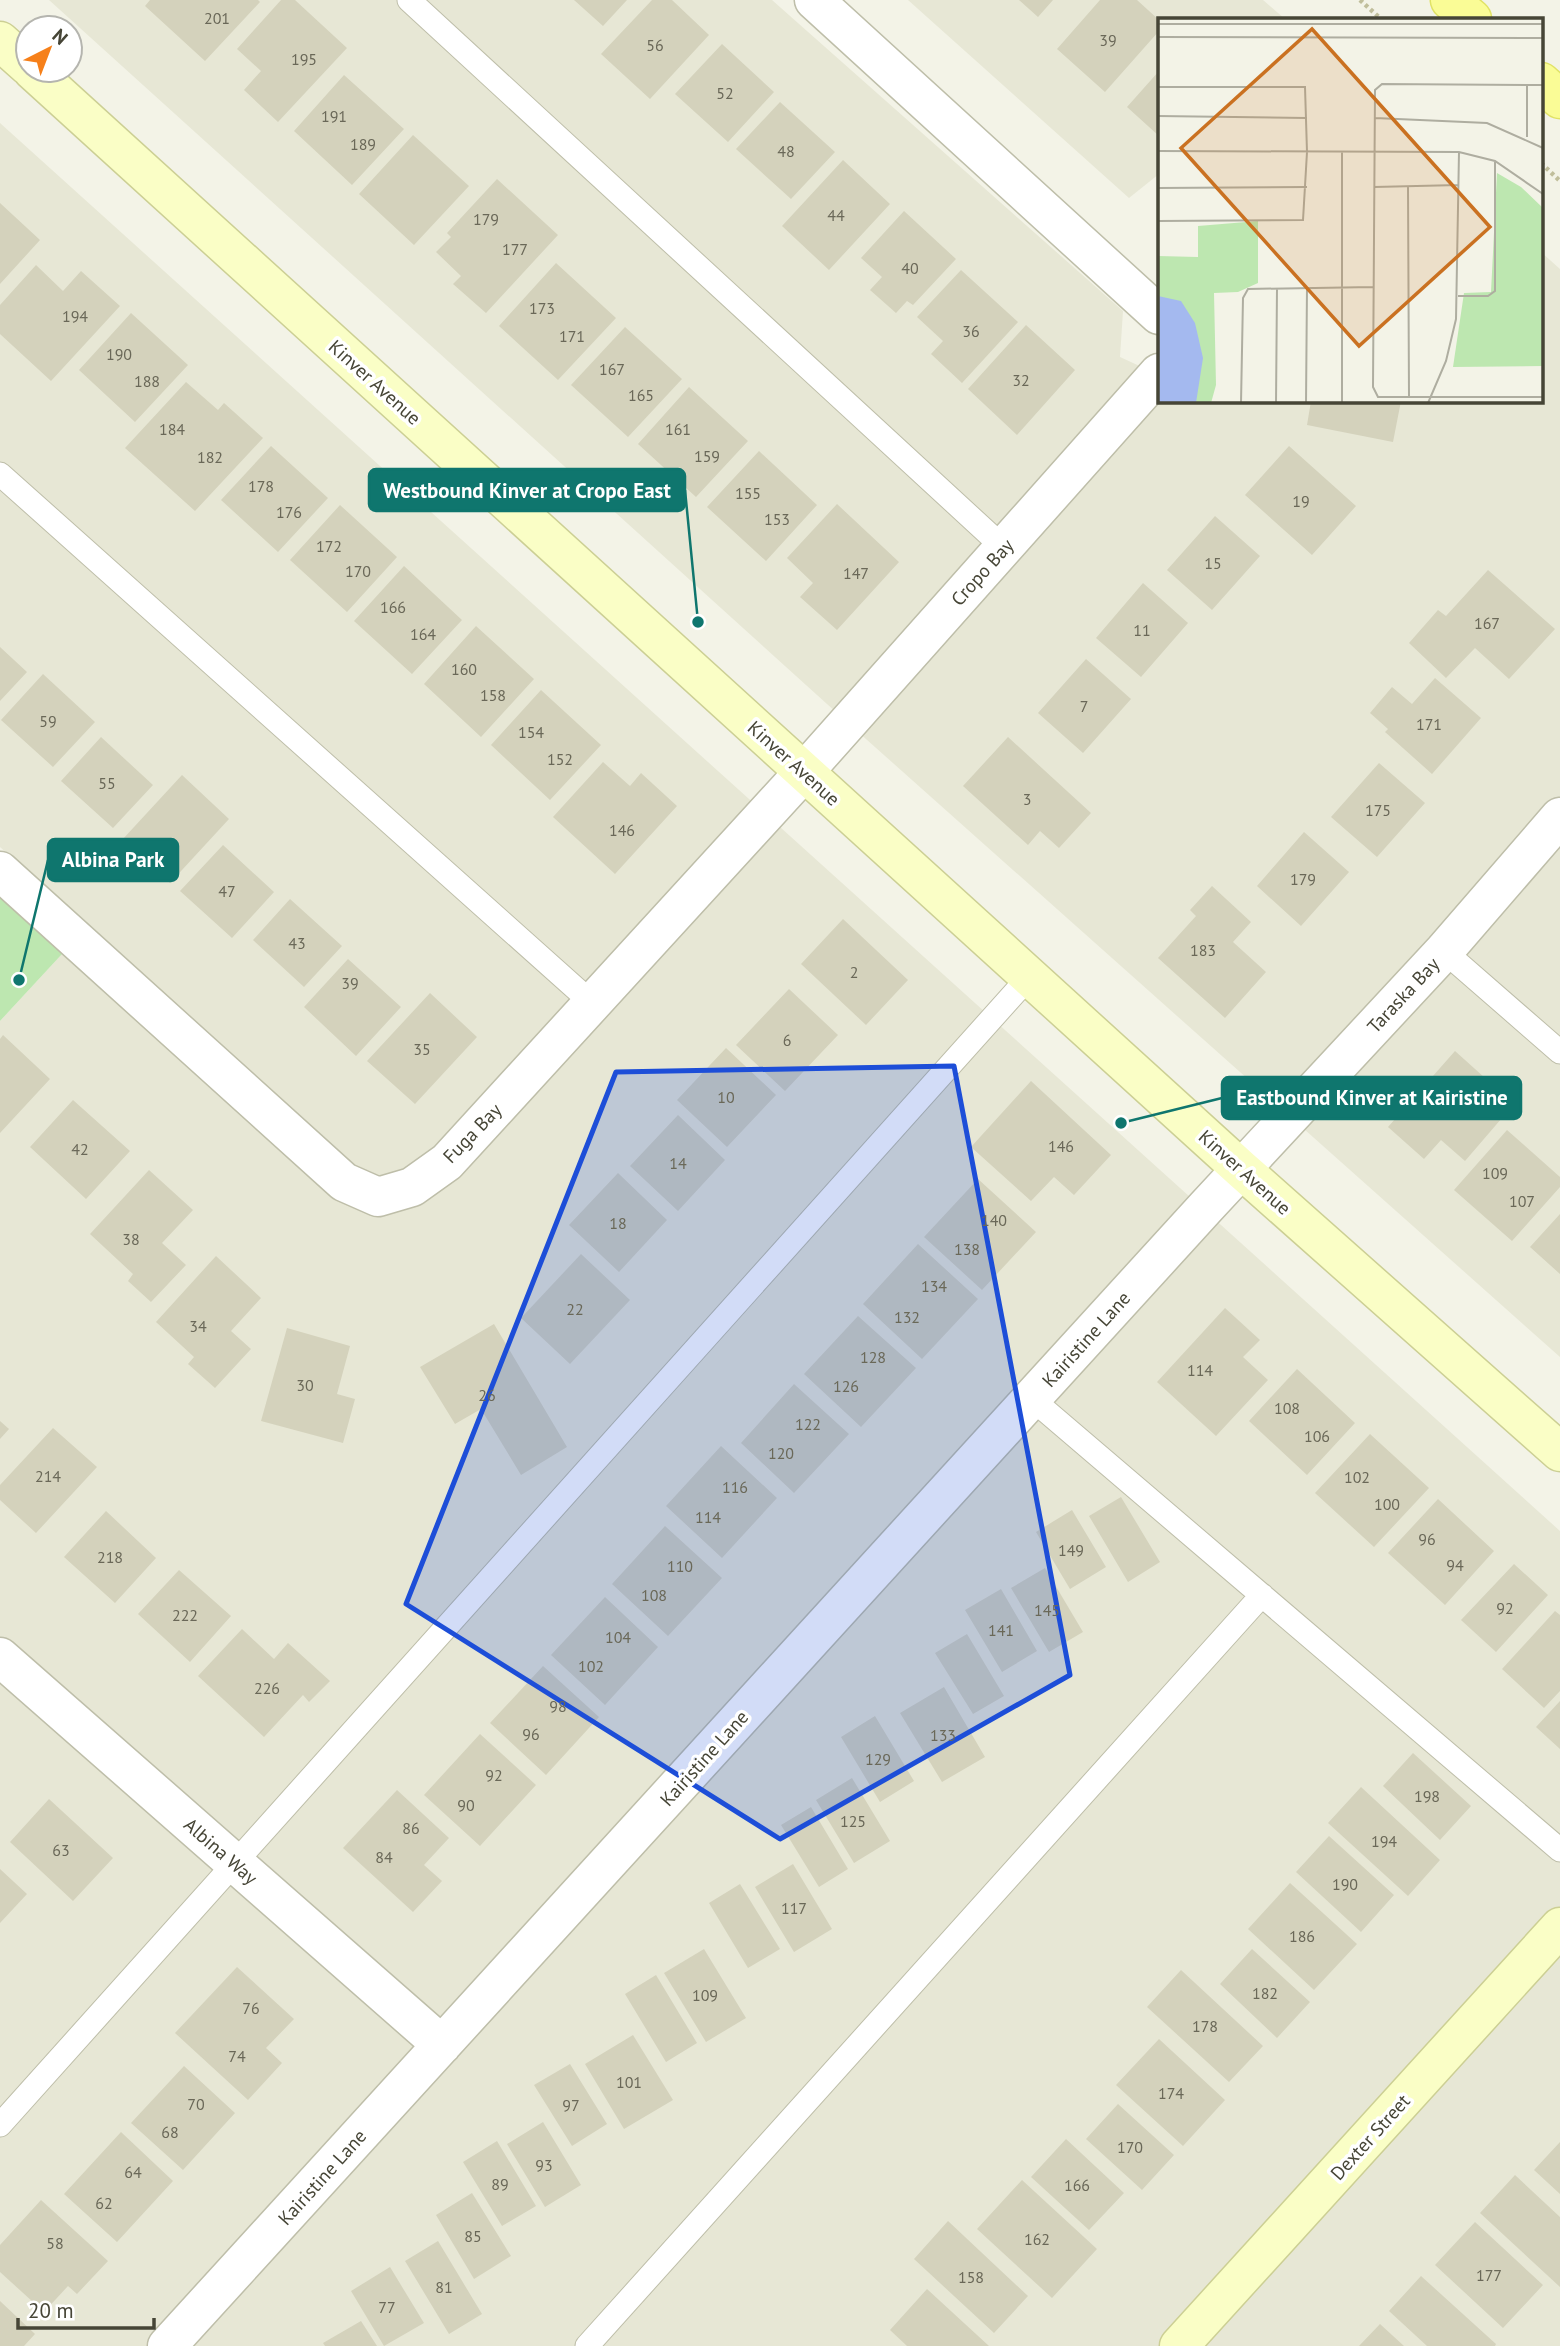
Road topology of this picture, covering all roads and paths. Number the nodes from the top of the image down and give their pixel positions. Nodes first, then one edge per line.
1 (409, 0) edge
2 (814, 0) edge
3 (1360, 0) edge
4 (1450, 0) edge
5 (1378, 18) edge
6 (1471, 18) edge
7 (0, 41) edge
8 (14, 54) edge
9 (1542, 83) edge
10 (48, 84) edge
11 (1560, 99) edge
12 (1542, 164) edge
13 (1560, 181) edge
14 (1158, 314) edge
15 (1158, 374) edge
16 (0, 474) edge
17 (1004, 548) junction
18 (804, 772) junction
19 (1560, 817) edge
20 (0, 871) edge
21 (1444, 951) junction
22 (1029, 977) junction
23 (592, 1003) junction
24 (1560, 1052) edge
25 (1241, 1169) junction
26 (1032, 1399) junction
27 (1560, 1452) edge
28 (1262, 1595) junction
29 (0, 1658) edge
30 (1560, 1850) edge
31 (234, 1863) junction
32 (1560, 1927) edge
33 (442, 2045) junction
34 (0, 2124) edge
35 (167, 2346) edge
36 (587, 2346) edge
37 (1179, 2346) edge

1 - 17 lane
2 - 14 street
3 - 5 path
4 - 6 main road
7 - 8 street, Kinver Avenue
9 - 11 main road
10 - 18 street, Kinver Avenue
12 - 13 path
15 - 17 street, Cropo Bay
16 - 23 lane
17 - 18 street, Cropo Bay
18 - 22 street, Kinver Avenue
18 - 23 street, Fuga Bay
19 - 21 street, Taraska Bay
20 - 23 street, Fuga Bay
21 - 24 lane
21 - 25 street, Taraska Bay
22 - 25 street, Kinver Avenue
22 - 31 lane
25 - 26 street, Kairistine Lane
25 - 27 street, Kinver Avenue
26 - 28 lane
26 - 33 street, Kairistine Lane
28 - 30 lane
28 - 36 lane
29 - 31 street, Albina Way
31 - 33 street, Albina Way
31 - 34 lane
32 - 37 street, Dexter Street
33 - 35 street, Kairistine Lane

